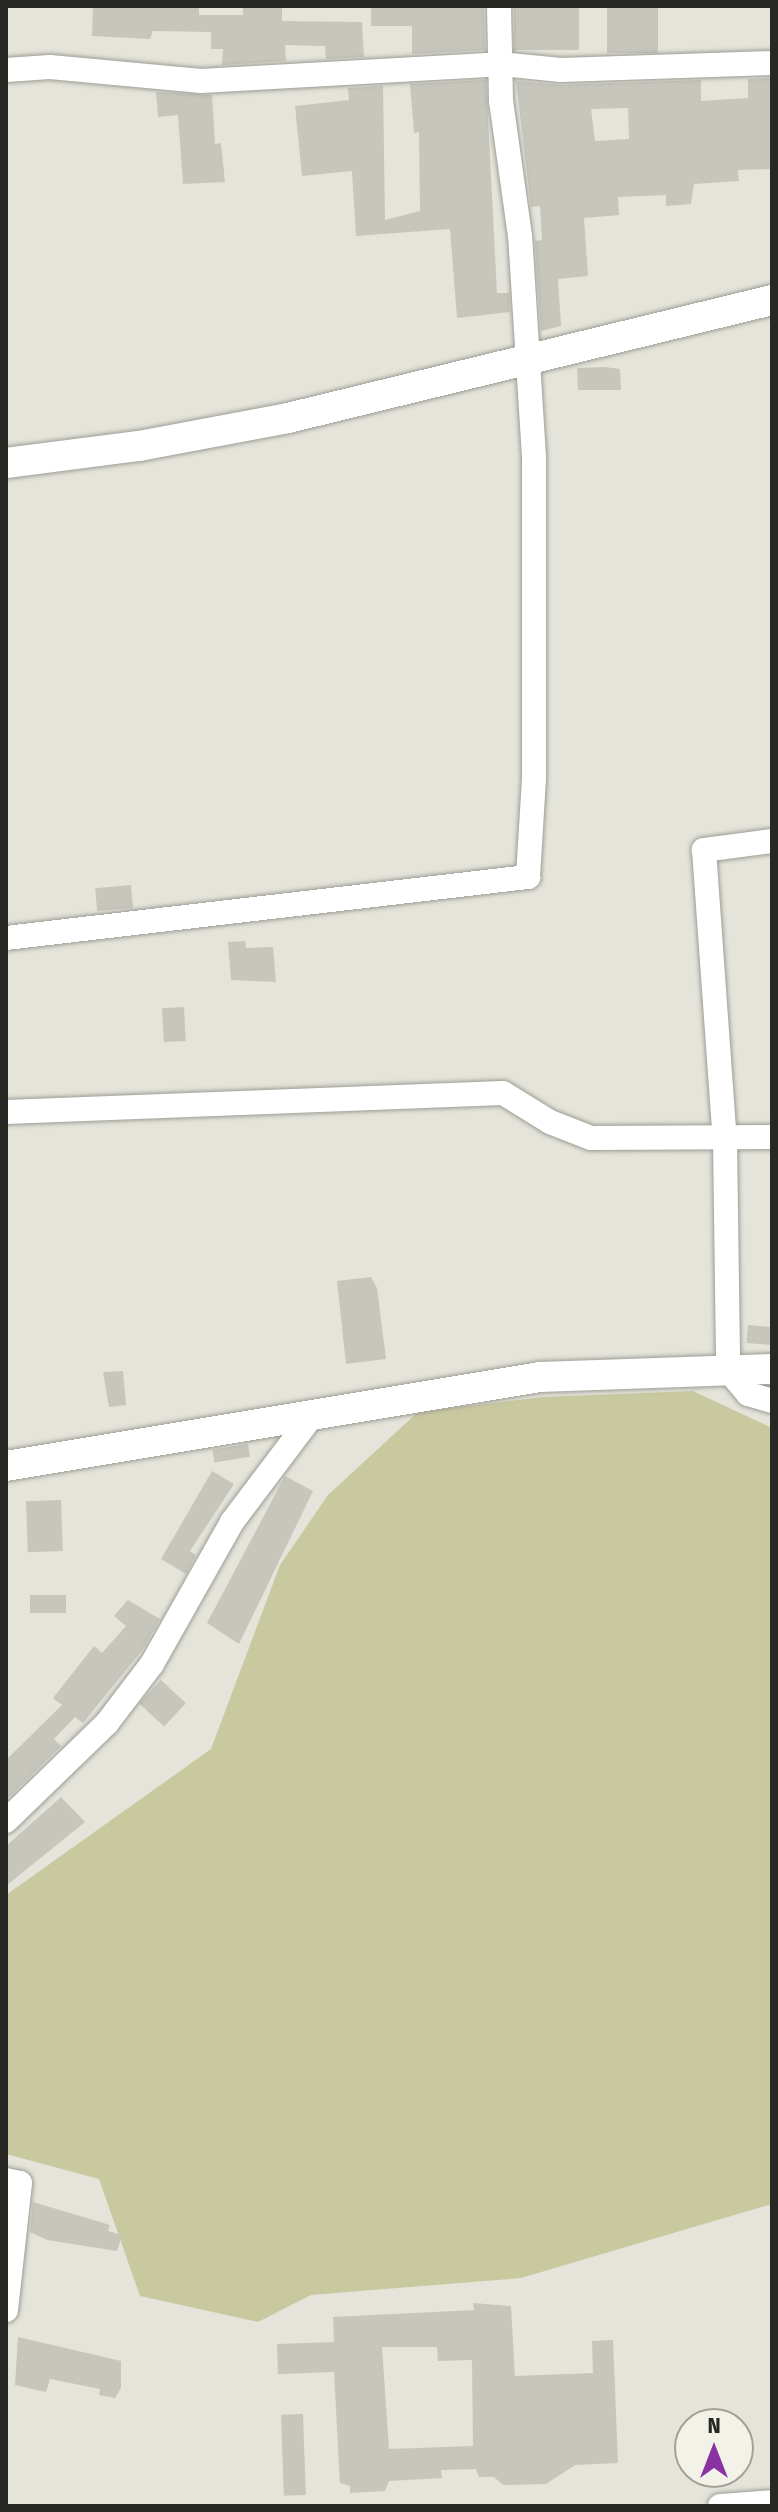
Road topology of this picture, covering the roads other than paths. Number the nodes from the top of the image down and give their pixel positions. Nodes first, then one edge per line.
1 (499, 6) edge
2 (772, 63) edge
3 (501, 64) junction
4 (6, 70) edge
5 (772, 300) edge
6 (529, 356) junction
7 (6, 463) edge
8 (772, 841) edge
9 (6, 938) edge
10 (6, 1112) edge
11 (772, 1137) edge
12 (725, 1141) junction
13 (772, 1369) edge
14 (728, 1370) junction
15 (772, 1401) edge
16 (314, 1413) junction
17 (6, 1466) edge
18 (6, 1821) edge
19 (6, 2180) edge
20 (6, 2310) edge
21 (772, 2502) edge
22 (720, 2506) edge

1 - 3 street
2 - 3 street
3 - 4 street
3 - 6 street
5 - 6 street
6 - 7 street
6 - 9 street
8 - 12 street
10 - 12 street
11 - 12 street
12 - 14 street
13 - 14 street
14 - 15 street
14 - 16 street
16 - 17 street
16 - 18 street
19 - 20 street
21 - 22 street

